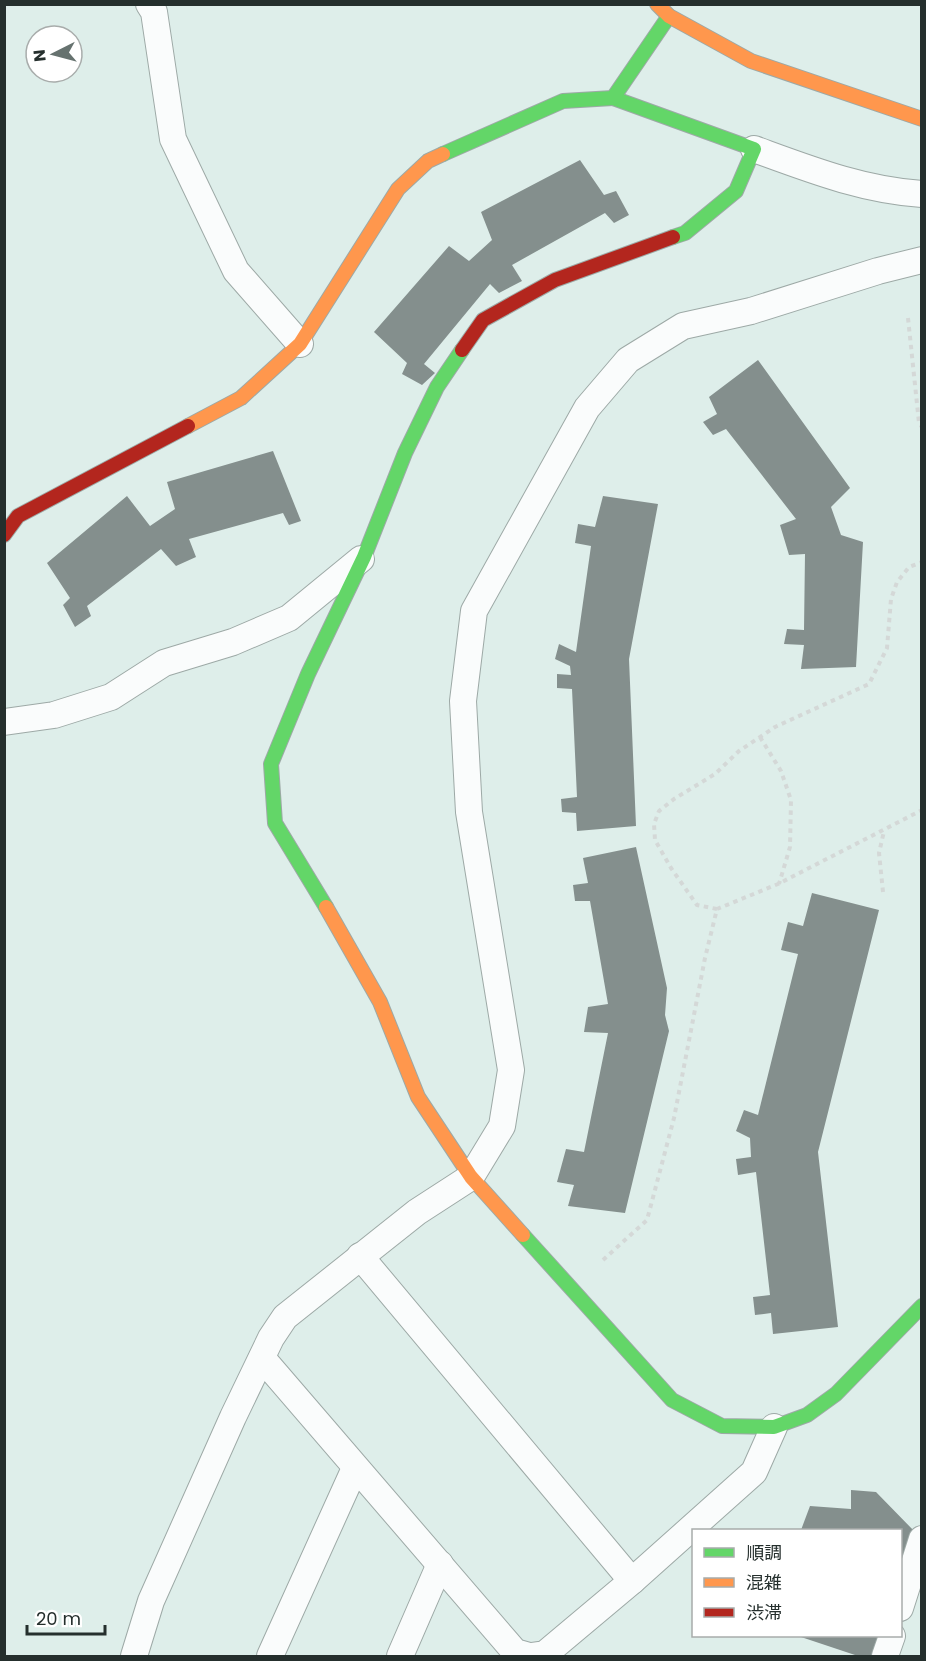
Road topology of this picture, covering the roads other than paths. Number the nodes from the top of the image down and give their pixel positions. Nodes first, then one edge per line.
1 (149, 4) edge
2 (657, 4) edge
3 (669, 16) junction
4 (613, 98) junction
5 (921, 119) edge
6 (754, 149) junction
7 (921, 194) edge
8 (921, 260) edge
9 (300, 344) junction
10 (4, 535) edge
11 (364, 556) junction
12 (4, 722) edge
13 (471, 1177) junction
14 (360, 1256) junction
15 (921, 1306) edge
16 (262, 1358) junction
17 (774, 1427) junction
18 (356, 1468) junction
19 (921, 1539) edge
20 (440, 1564) junction
21 (632, 1581) junction
22 (902, 1601) edge
23 (891, 1637) edge
24 (134, 1656) edge
25 (270, 1656) edge
26 (400, 1656) edge
27 (530, 1656) edge
28 (885, 1656) edge

1 - 9 street
2 - 3 street
3 - 4 street
3 - 5 street
4 - 6 street
4 - 9 street
6 - 7 street
6 - 11 street
8 - 13 street
9 - 10 street
11 - 12 street
11 - 13 street
13 - 14 street
13 - 17 street
14 - 16 street
14 - 21 street
15 - 17 street
16 - 18 street
16 - 24 street
17 - 21 street
18 - 20 street
18 - 25 street
19 - 22 street
20 - 26 street
20 - 27 street
21 - 27 street
23 - 28 street

